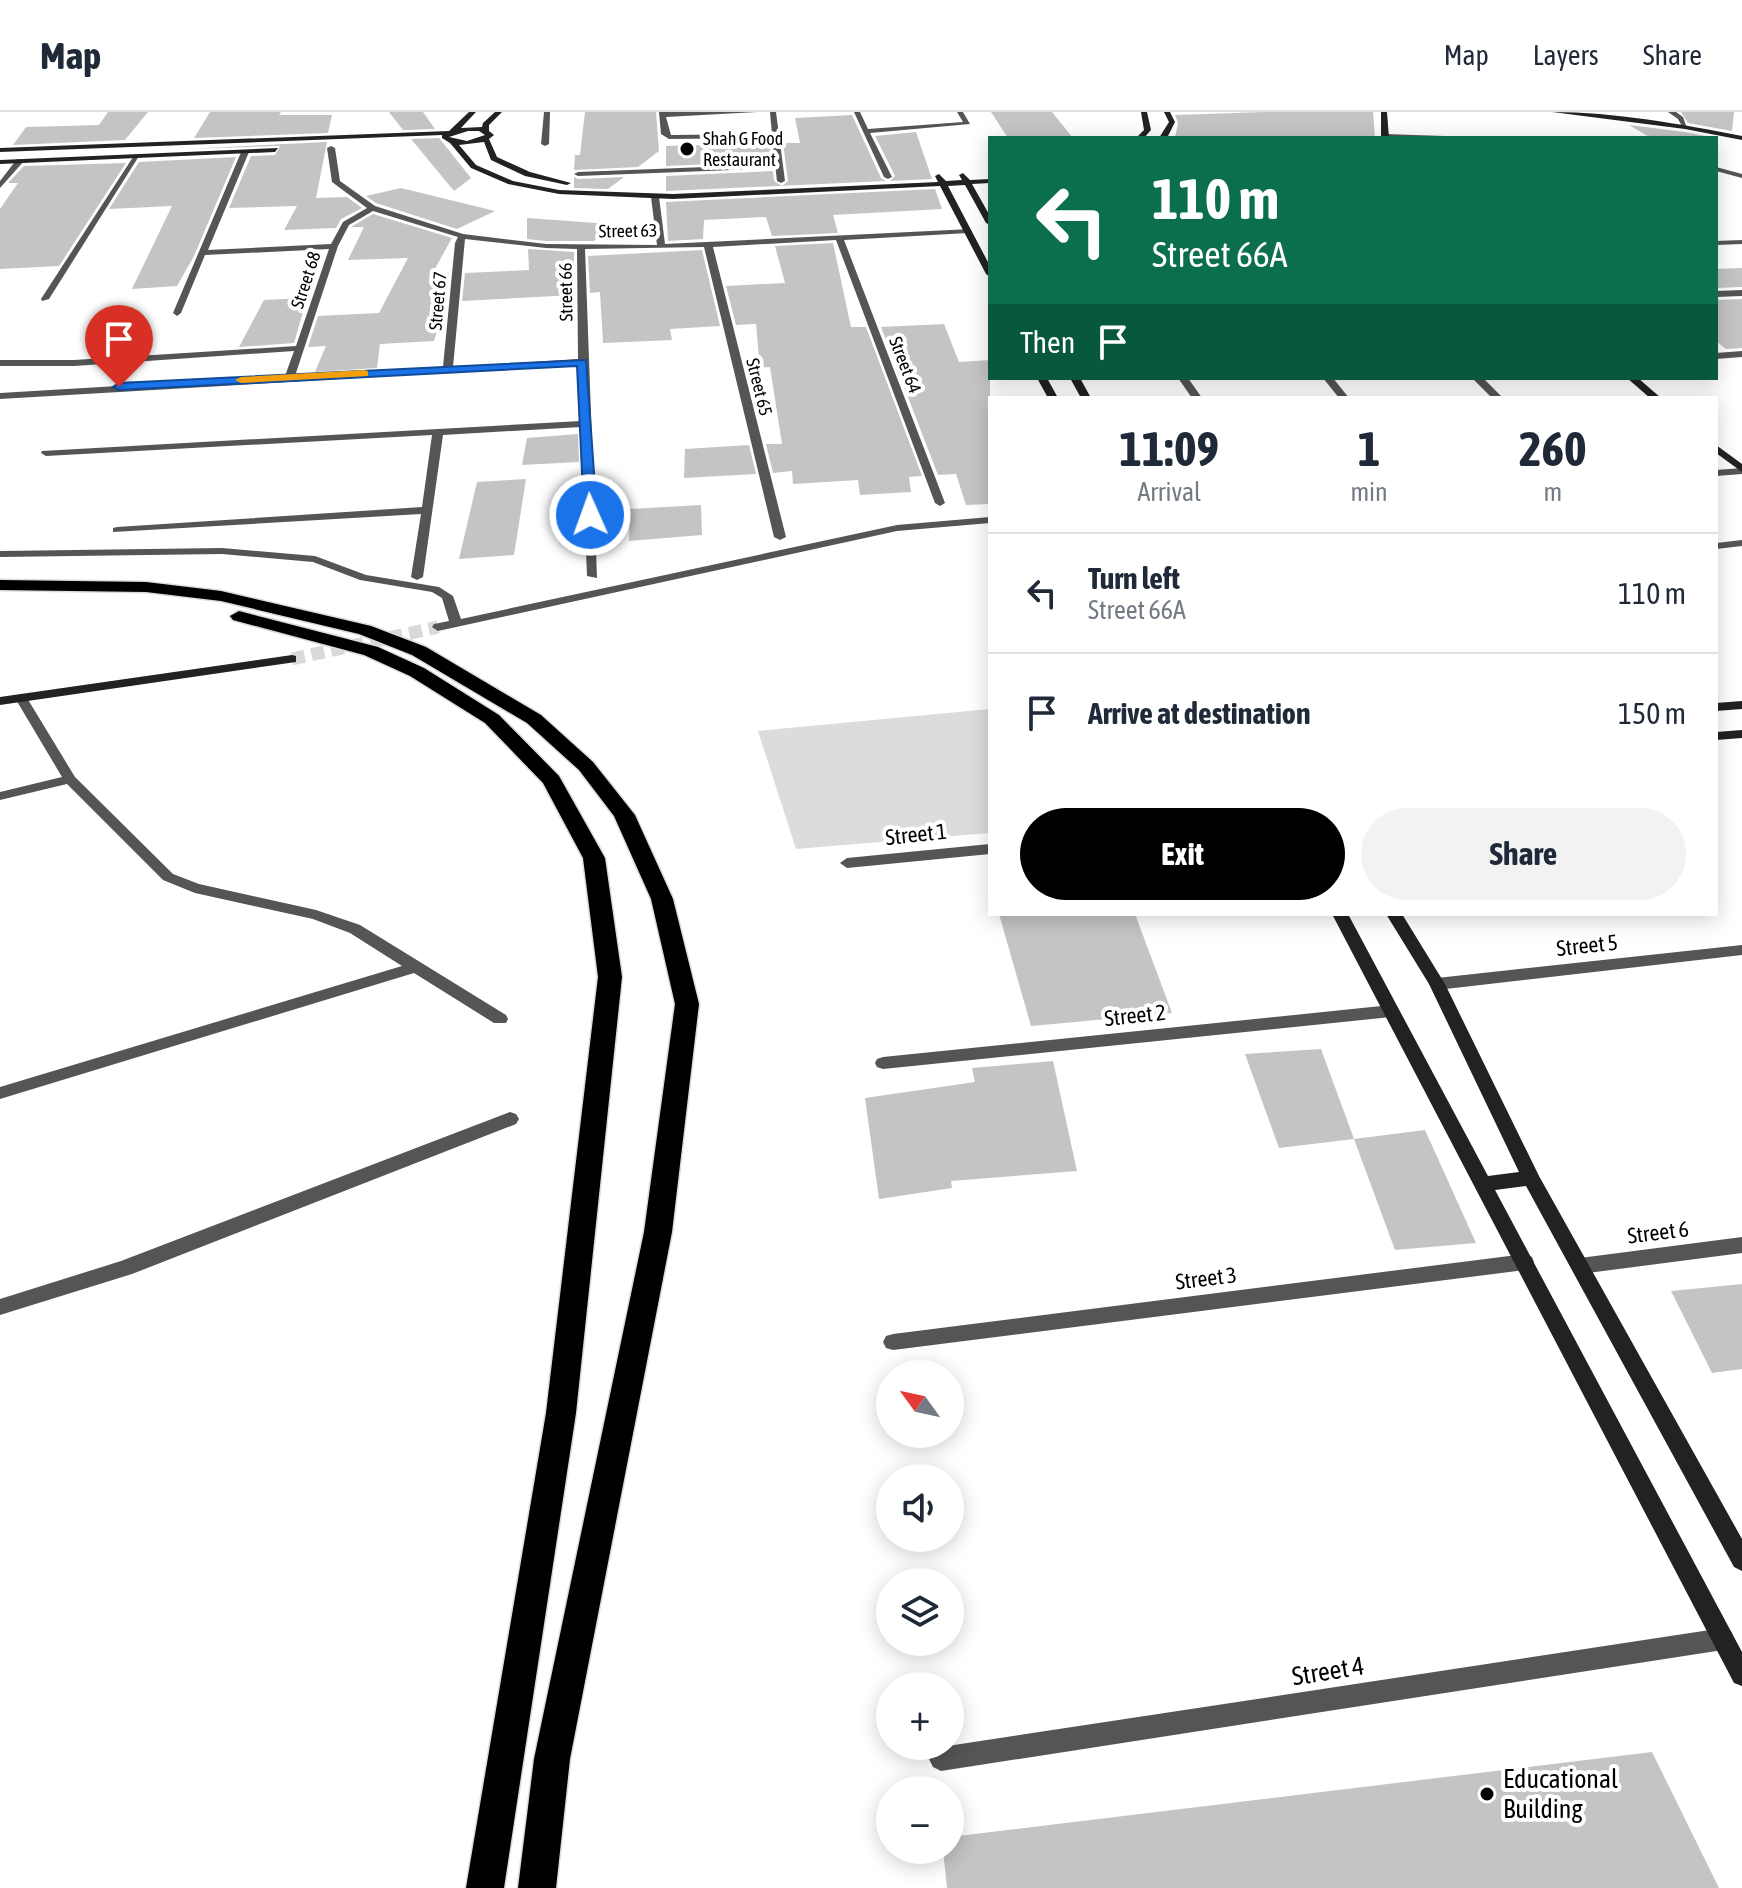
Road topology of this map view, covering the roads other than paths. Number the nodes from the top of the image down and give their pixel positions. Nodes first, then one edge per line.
1 (473, 112) edge
2 (499, 112) edge
3 (547, 112) edge
4 (754, 112) edge
5 (773, 112) edge
6 (857, 112) edge
7 (960, 112) edge
8 (1144, 112) edge
9 (1167, 112) edge
10 (1384, 112) edge
11 (1555, 112) edge
12 (1671, 112) edge
13 (662, 114) edge
14 (1685, 127) junction
15 (866, 131) junction
16 (486, 135) junction
17 (776, 136) junction
18 (1142, 136) edge
19 (1164, 136) edge
20 (1385, 136) edge
21 (451, 137) junction
22 (1742, 138) edge
23 (545, 144) dead end
24 (102, 146) junction
25 (317, 148) dead end
26 (331, 148) junction
27 (0, 150) edge
28 (288, 150) dead end
29 (245, 152) junction
30 (135, 156) junction
31 (95, 158) junction
32 (20, 161) junction
33 (0, 162) edge
34 (780, 166) junction
35 (1718, 170) edge
36 (988, 172) edge
37 (962, 173) junction
38 (578, 174) dead end
39 (1742, 176) edge
40 (888, 177) junction
41 (941, 179) junction
42 (781, 181) junction
43 (988, 181) edge
44 (766, 182) dead end
45 (968, 182) junction
46 (693, 185) dead end
47 (0, 186) edge
48 (655, 197) junction
49 (372, 208) junction
50 (988, 219) edge
51 (968, 231) junction
52 (1718, 231) edge
53 (463, 236) junction
54 (839, 237) junction
55 (1738, 242) edge
56 (1718, 243) edge
57 (708, 245) junction
58 (334, 246) junction
59 (661, 247) junction
60 (581, 248) junction
61 (203, 253) junction
62 (988, 270) edge
63 (1742, 293) edge
64 (1718, 294) edge
65 (45, 299) dead end
66 (177, 313) dead end
67 (301, 348) junction
68 (1742, 354) edge
69 (1718, 356) edge
70 (583, 362) junction
71 (0, 363) edge
72 (448, 369) junction
73 (290, 377) junction
74 (1330, 380) edge
75 (1479, 380) edge
76 (1634, 380) edge
77 (0, 396) edge
78 (1342, 396) edge
79 (1496, 396) edge
80 (1654, 396) edge
81 (586, 424) junction
82 (438, 432) junction
83 (1718, 450) edge
84 (46, 453) dead end
85 (1742, 470) edge
86 (1718, 473) edge
87 (940, 503) dead end
88 (428, 510) junction
89 (988, 520) edge
90 (117, 530) dead end
91 (780, 537) dead end
92 (1742, 543) edge
93 (1718, 546) edge
94 (0, 554) edge
95 (593, 576) dead end
96 (417, 577) dead end
97 (0, 585) edge
98 (0, 600) edge
99 (456, 623) junction
100 (438, 627) tunnel mouth
101 (292, 659) tunnel mouth
102 (21, 698) junction
103 (0, 701) edge
104 (1742, 705) edge
105 (1718, 707) edge
106 (1742, 734) edge
107 (1718, 736) edge
108 (70, 779) junction
109 (0, 796) edge
110 (988, 849) edge
111 (847, 863) dead end
112 (1341, 916) edge
113 (1395, 916) edge
114 (1742, 950) edge
115 (416, 967) junction
116 (1437, 984) junction
117 (1391, 1011) junction
118 (500, 1019) dead end
119 (883, 1063) dead end
120 (0, 1093) edge
121 (510, 1119) dead end
122 (1531, 1178) junction
123 (1484, 1184) junction
124 (1742, 1245) edge
125 (1525, 1262) junction
126 (1580, 1266) junction
127 (0, 1307) edge
128 (893, 1342) dead end
129 (1742, 1560) edge
130 (1723, 1639) junction
131 (1742, 1675) edge
132 (964, 1755) edge
133 (485, 1888) edge
134 (537, 1888) edge

1 - 21 street
2 - 16 street
3 - 23 street
4 - 13 street
5 - 17 street
6 - 15 street
7 - 15 street
8 - 18 street
9 - 19 street
10 - 20 street
11 - 14 street
12 - 14 street
13 - 17 street
14 - 22 street
15 - 40 street
16 - 21 street
16 - 21 street
16 - 46 street
17 - 34 street
21 - 24 street
21 - 26 street
21 - 48 street
24 - 27 street
24 - 31 street
25 - 26 street
26 - 49 street, Street 63
28 - 29 street
29 - 30 street
29 - 61 street
30 - 31 street
30 - 65 street
31 - 32 street
32 - 33 street
32 - 47 street
34 - 38 street
34 - 42 street
35 - 39 street
36 - 37 street
37 - 41 street
37 - 45 street
40 - 41 street
40 - 42 street
41 - 45 street
41 - 48 street
41 - 51 street
42 - 44 street
43 - 45 street
45 - 50 street
48 - 59 street
49 - 53 street, Street 63
49 - 58 street, Street 68
51 - 54 street, Street 63
51 - 62 street
52 - 55 street
53 - 60 street, Street 63
53 - 72 street, Street 67
54 - 57 street, Street 63
54 - 87 street, Street 64
55 - 56 street
57 - 59 street, Street 63
57 - 91 street, Street 65
58 - 61 street
58 - 67 street, Street 68
59 - 60 street, Street 63
60 - 70 street, Street 66
61 - 66 street
63 - 64 street
67 - 71 street
67 - 73 street, Street 68
68 - 69 street
70 - 72 street
70 - 81 street, Street 66
72 - 73 street
73 - 77 street
74 - 78 street
75 - 79 street
76 - 80 street
81 - 82 street
81 - 95 street, Street 66
82 - 84 street
82 - 88 street
83 - 85 street
85 - 86 street
88 - 90 street
88 - 96 street
89 - 99 street
92 - 93 street
94 - 99 street
97 - 134 highway
98 - 133 highway
99 - 100 street
101 - 102 street
102 - 103 street
102 - 108 street
104 - 105 street
106 - 107 street
108 - 109 street
108 - 115 street
110 - 111 street, Street 1
112 - 117 street
113 - 116 street
114 - 116 street, Street 5
115 - 118 street
115 - 120 street
116 - 122 street
117 - 119 street, Street 2
117 - 123 street
121 - 127 street
122 - 123 street
122 - 126 street
123 - 125 street
124 - 126 street, Street 6
125 - 128 street, Street 3
125 - 130 street
126 - 129 street
130 - 131 street
130 - 132 street, Street 4

